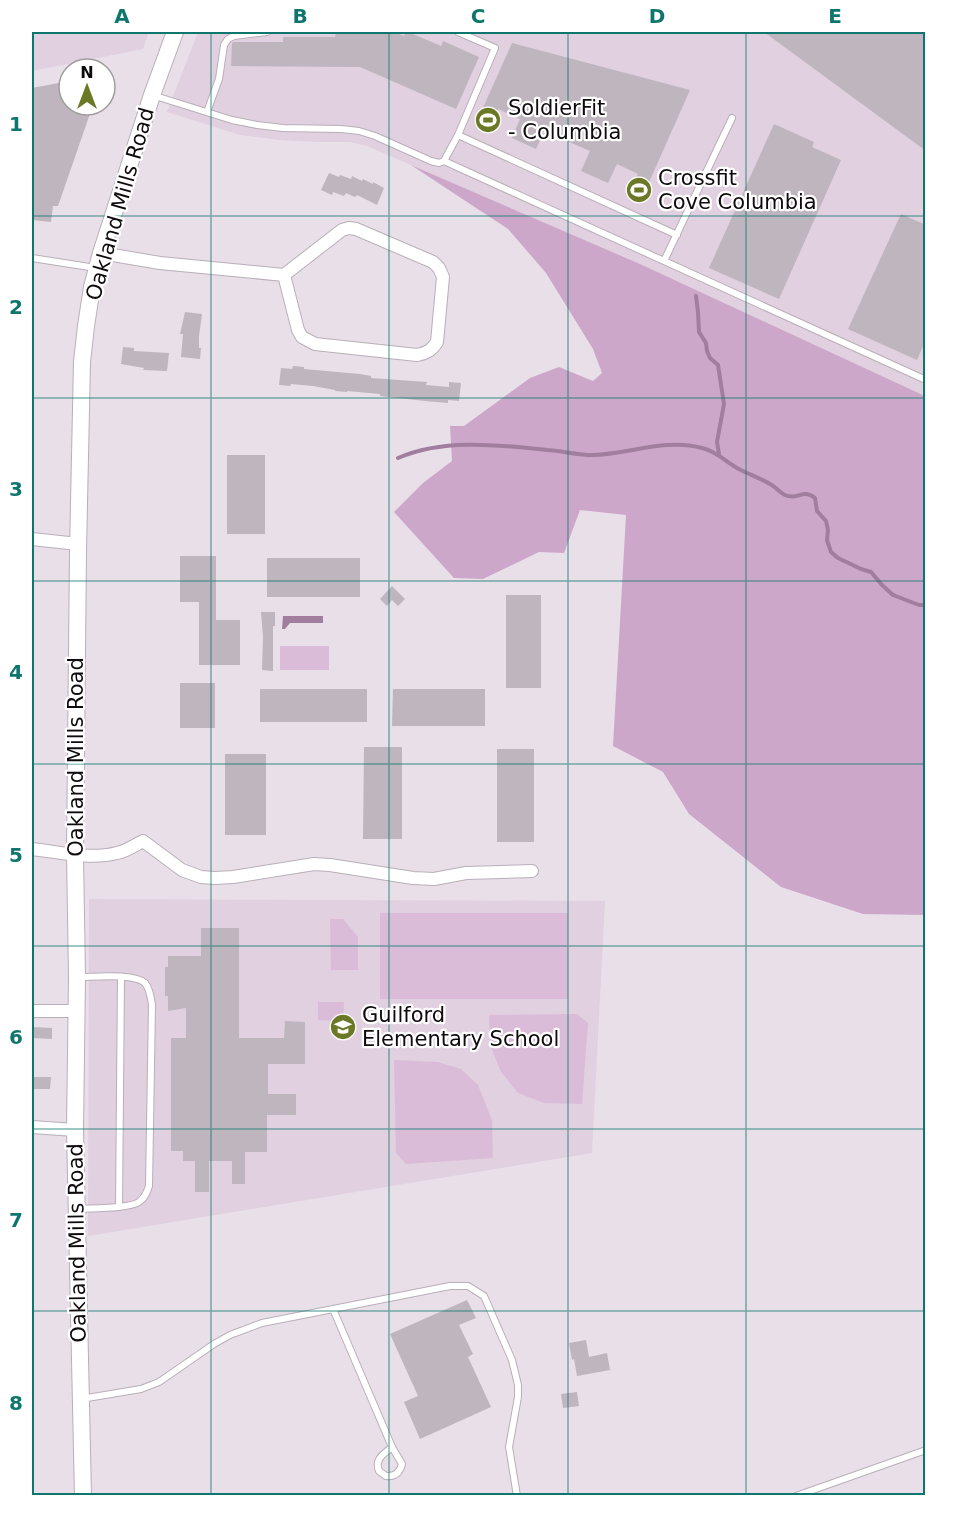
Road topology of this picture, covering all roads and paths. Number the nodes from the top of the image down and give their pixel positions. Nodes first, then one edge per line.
1 (175, 32) edge
2 (267, 32) edge
3 (458, 32) edge
4 (152, 95) junction
5 (207, 112) junction
6 (732, 118) dead end
7 (458, 135) junction
8 (444, 161) junction
9 (677, 235) junction
10 (32, 258) edge
11 (99, 260) junction
12 (664, 261) junction
13 (284, 275) junction
14 (926, 381) edge
15 (32, 539) edge
16 (78, 544) junction
17 (32, 849) edge
18 (75, 854) junction
19 (532, 872) dead end
20 (77, 977) junction
21 (121, 977) junction
22 (32, 1011) edge
23 (75, 1011) junction
24 (32, 1127) edge
25 (75, 1130) junction
26 (119, 1207) junction
27 (77, 1209) junction
28 (333, 1309) junction
29 (81, 1399) junction
30 (392, 1447) junction
31 (926, 1450) edge
32 (83, 1496) edge
33 (517, 1496) edge
34 (796, 1496) edge

1 - 4 street, Oakland Mills Road
2 - 5 lane
3 - 7 lane
4 - 5 lane
4 - 11 street, Oakland Mills Road
5 - 8 lane
6 - 9 lane
7 - 8 lane
7 - 9 lane
8 - 12 lane
9 - 12 lane
10 - 11 lane
11 - 13 street
11 - 16 street, Oakland Mills Road
12 - 14 lane
13 - 13 street
15 - 16 street
16 - 18 street, Oakland Mills Road
17 - 18 street
18 - 19 street
18 - 20 street, Oakland Mills Road
20 - 21 lane
20 - 23 street, Oakland Mills Road
21 - 26 lane
21 - 26 lane
22 - 23 street
23 - 25 street, Oakland Mills Road
24 - 25 street
25 - 27 street, Oakland Mills Road
26 - 27 lane
27 - 29 street, Oakland Mills Road
28 - 29 lane
28 - 30 lane
28 - 33 lane
29 - 32 street, Oakland Mills Road
30 - 30 lane
31 - 34 lane

